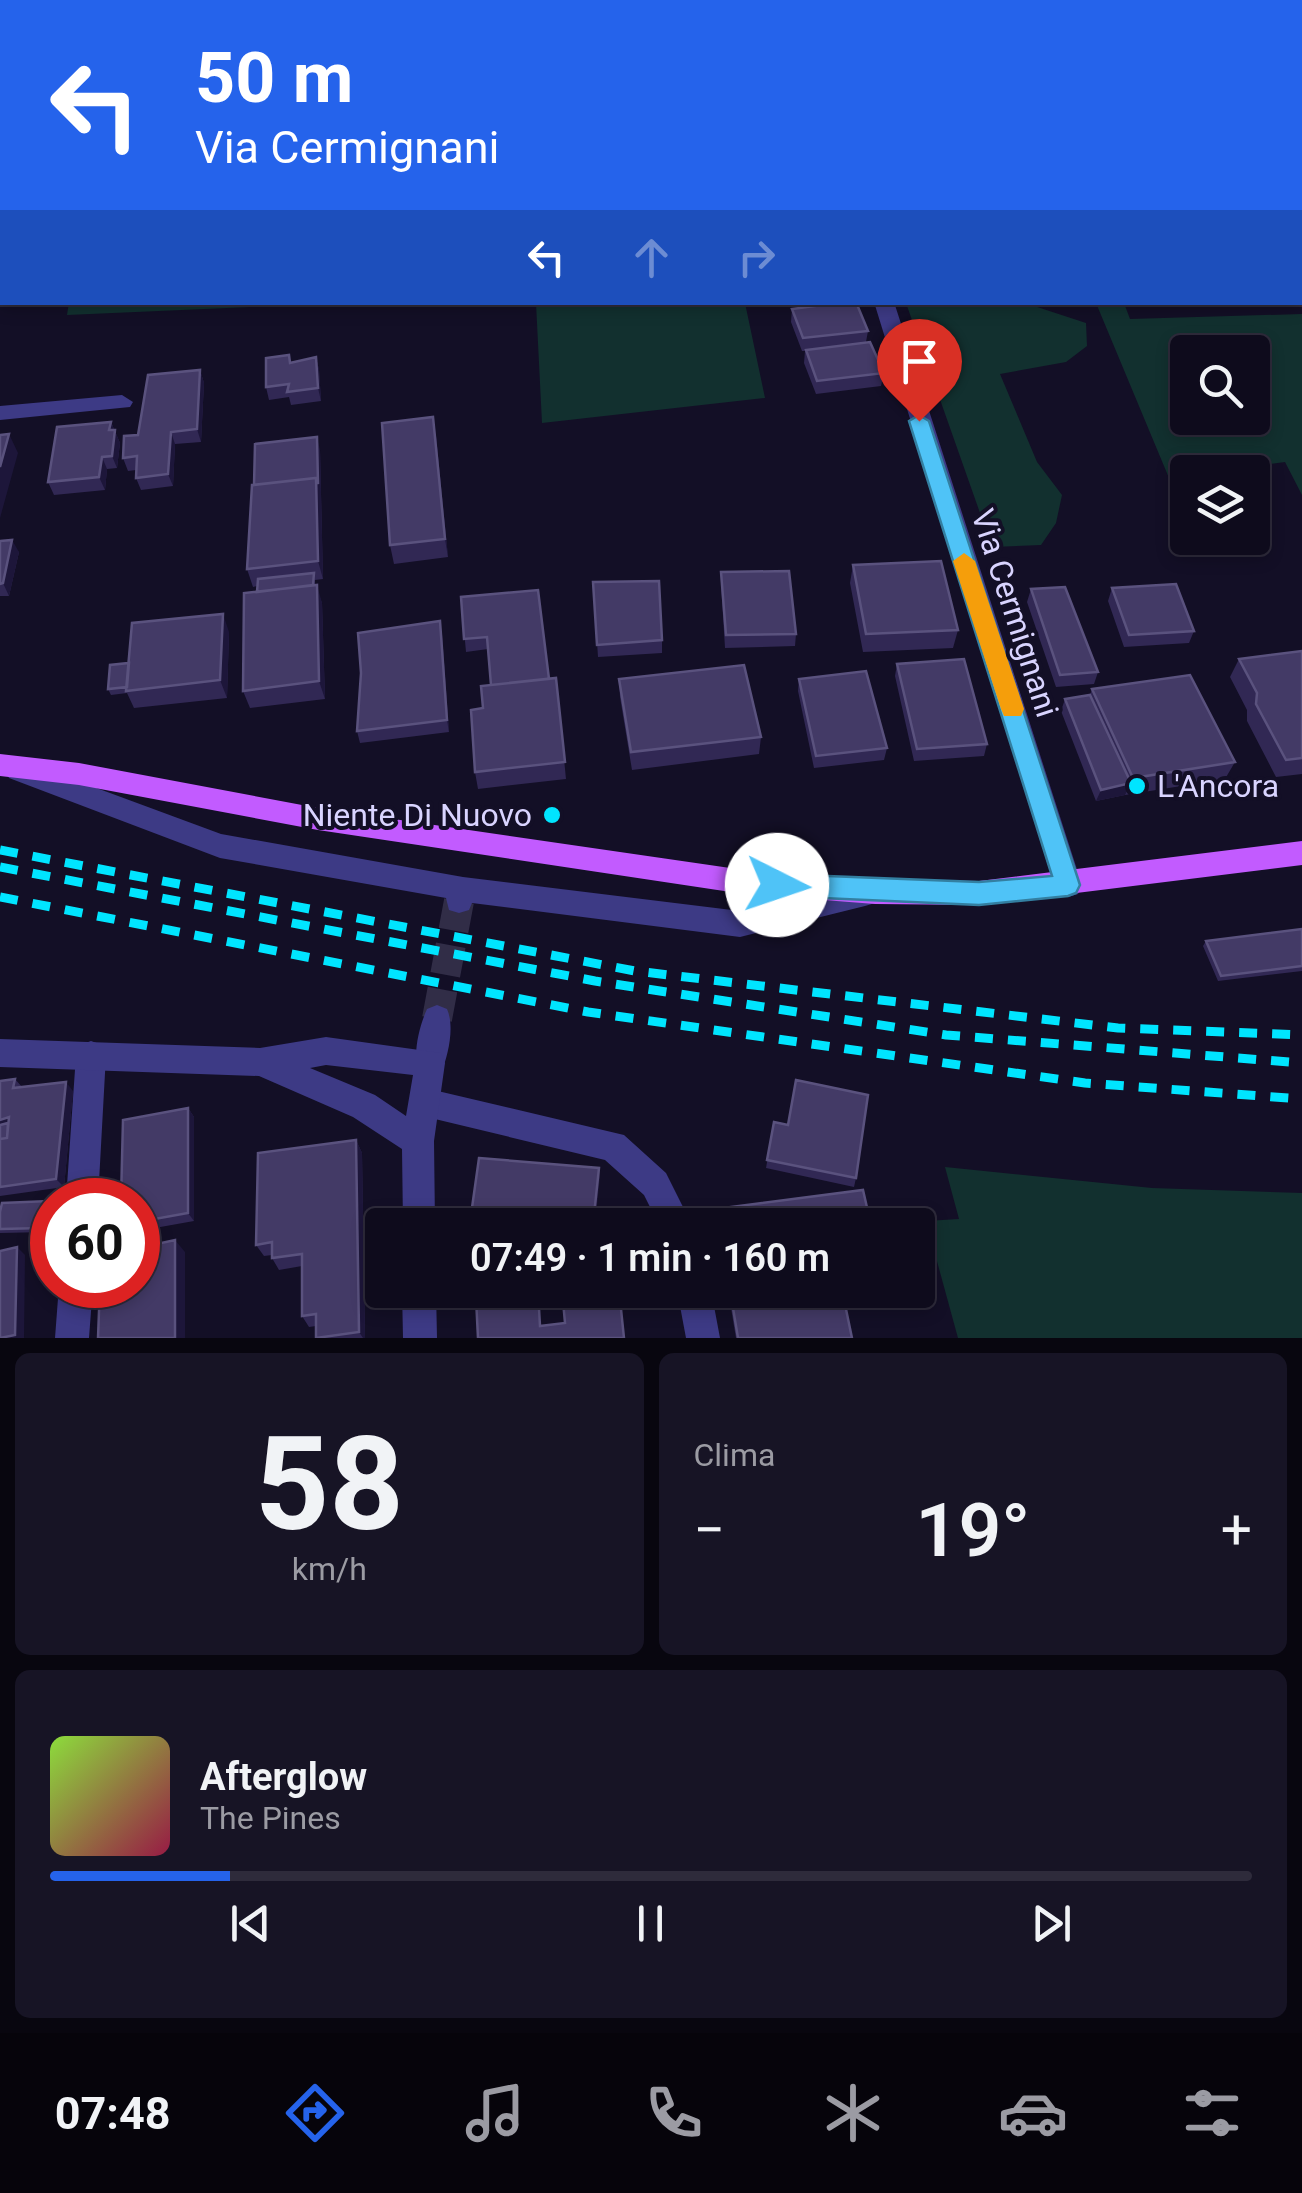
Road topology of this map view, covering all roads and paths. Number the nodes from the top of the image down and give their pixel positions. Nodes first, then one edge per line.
1 (885, 305) edge
2 (122, 402) dead end
3 (0, 413) edge
4 (6, 766) edge
5 (1302, 854) edge
6 (1068, 885) junction
7 (875, 892) junction
8 (437, 1019) tunnel mouth
9 (0, 1053) edge
10 (90, 1055) junction
11 (260, 1062) junction
12 (430, 1063) junction
13 (424, 1103) junction
14 (418, 1141) junction
15 (83, 1178) edge
16 (418, 1208) edge
17 (667, 1208) edge
18 (74, 1308) edge
19 (419, 1308) edge
20 (697, 1308) edge
21 (72, 1338) edge
22 (420, 1338) edge
23 (703, 1338) edge

1 - 6 street, Via Cermignani
2 - 3 street
4 - 7 main road
4 - 7 street
5 - 6 main road
6 - 7 main road
8 - 12 street
9 - 10 street
10 - 11 street
10 - 15 street
11 - 12 street
11 - 14 street
12 - 13 street
13 - 14 street
13 - 17 street
14 - 16 street
18 - 21 street
19 - 22 street
20 - 23 street

